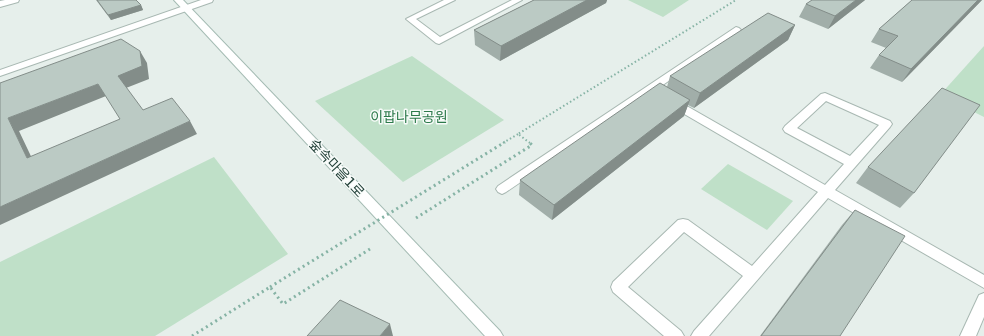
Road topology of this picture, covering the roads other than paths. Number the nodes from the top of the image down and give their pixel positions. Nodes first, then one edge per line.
1 (15, 0) edge
2 (209, 0) edge
3 (451, 0) edge
4 (518, 0) edge
5 (0, 4) edge
6 (182, 4) edge
7 (736, 30) dead end
8 (0, 73) edge
9 (649, 89) junction
10 (851, 162) junction
11 (502, 189) dead end
12 (826, 191) junction
13 (752, 274) junction
14 (984, 282) edge
15 (984, 300) edge
16 (495, 336) edge
17 (676, 336) edge
18 (699, 336) edge
19 (968, 336) edge

1 - 5 street
2 - 6 street
3 - 4 street
6 - 8 street
6 - 16 street, 숲속마을1로
7 - 9 street
9 - 11 street
9 - 12 street
10 - 10 street
10 - 12 street
12 - 13 street
12 - 14 street
13 - 17 street
13 - 18 street
15 - 19 street

